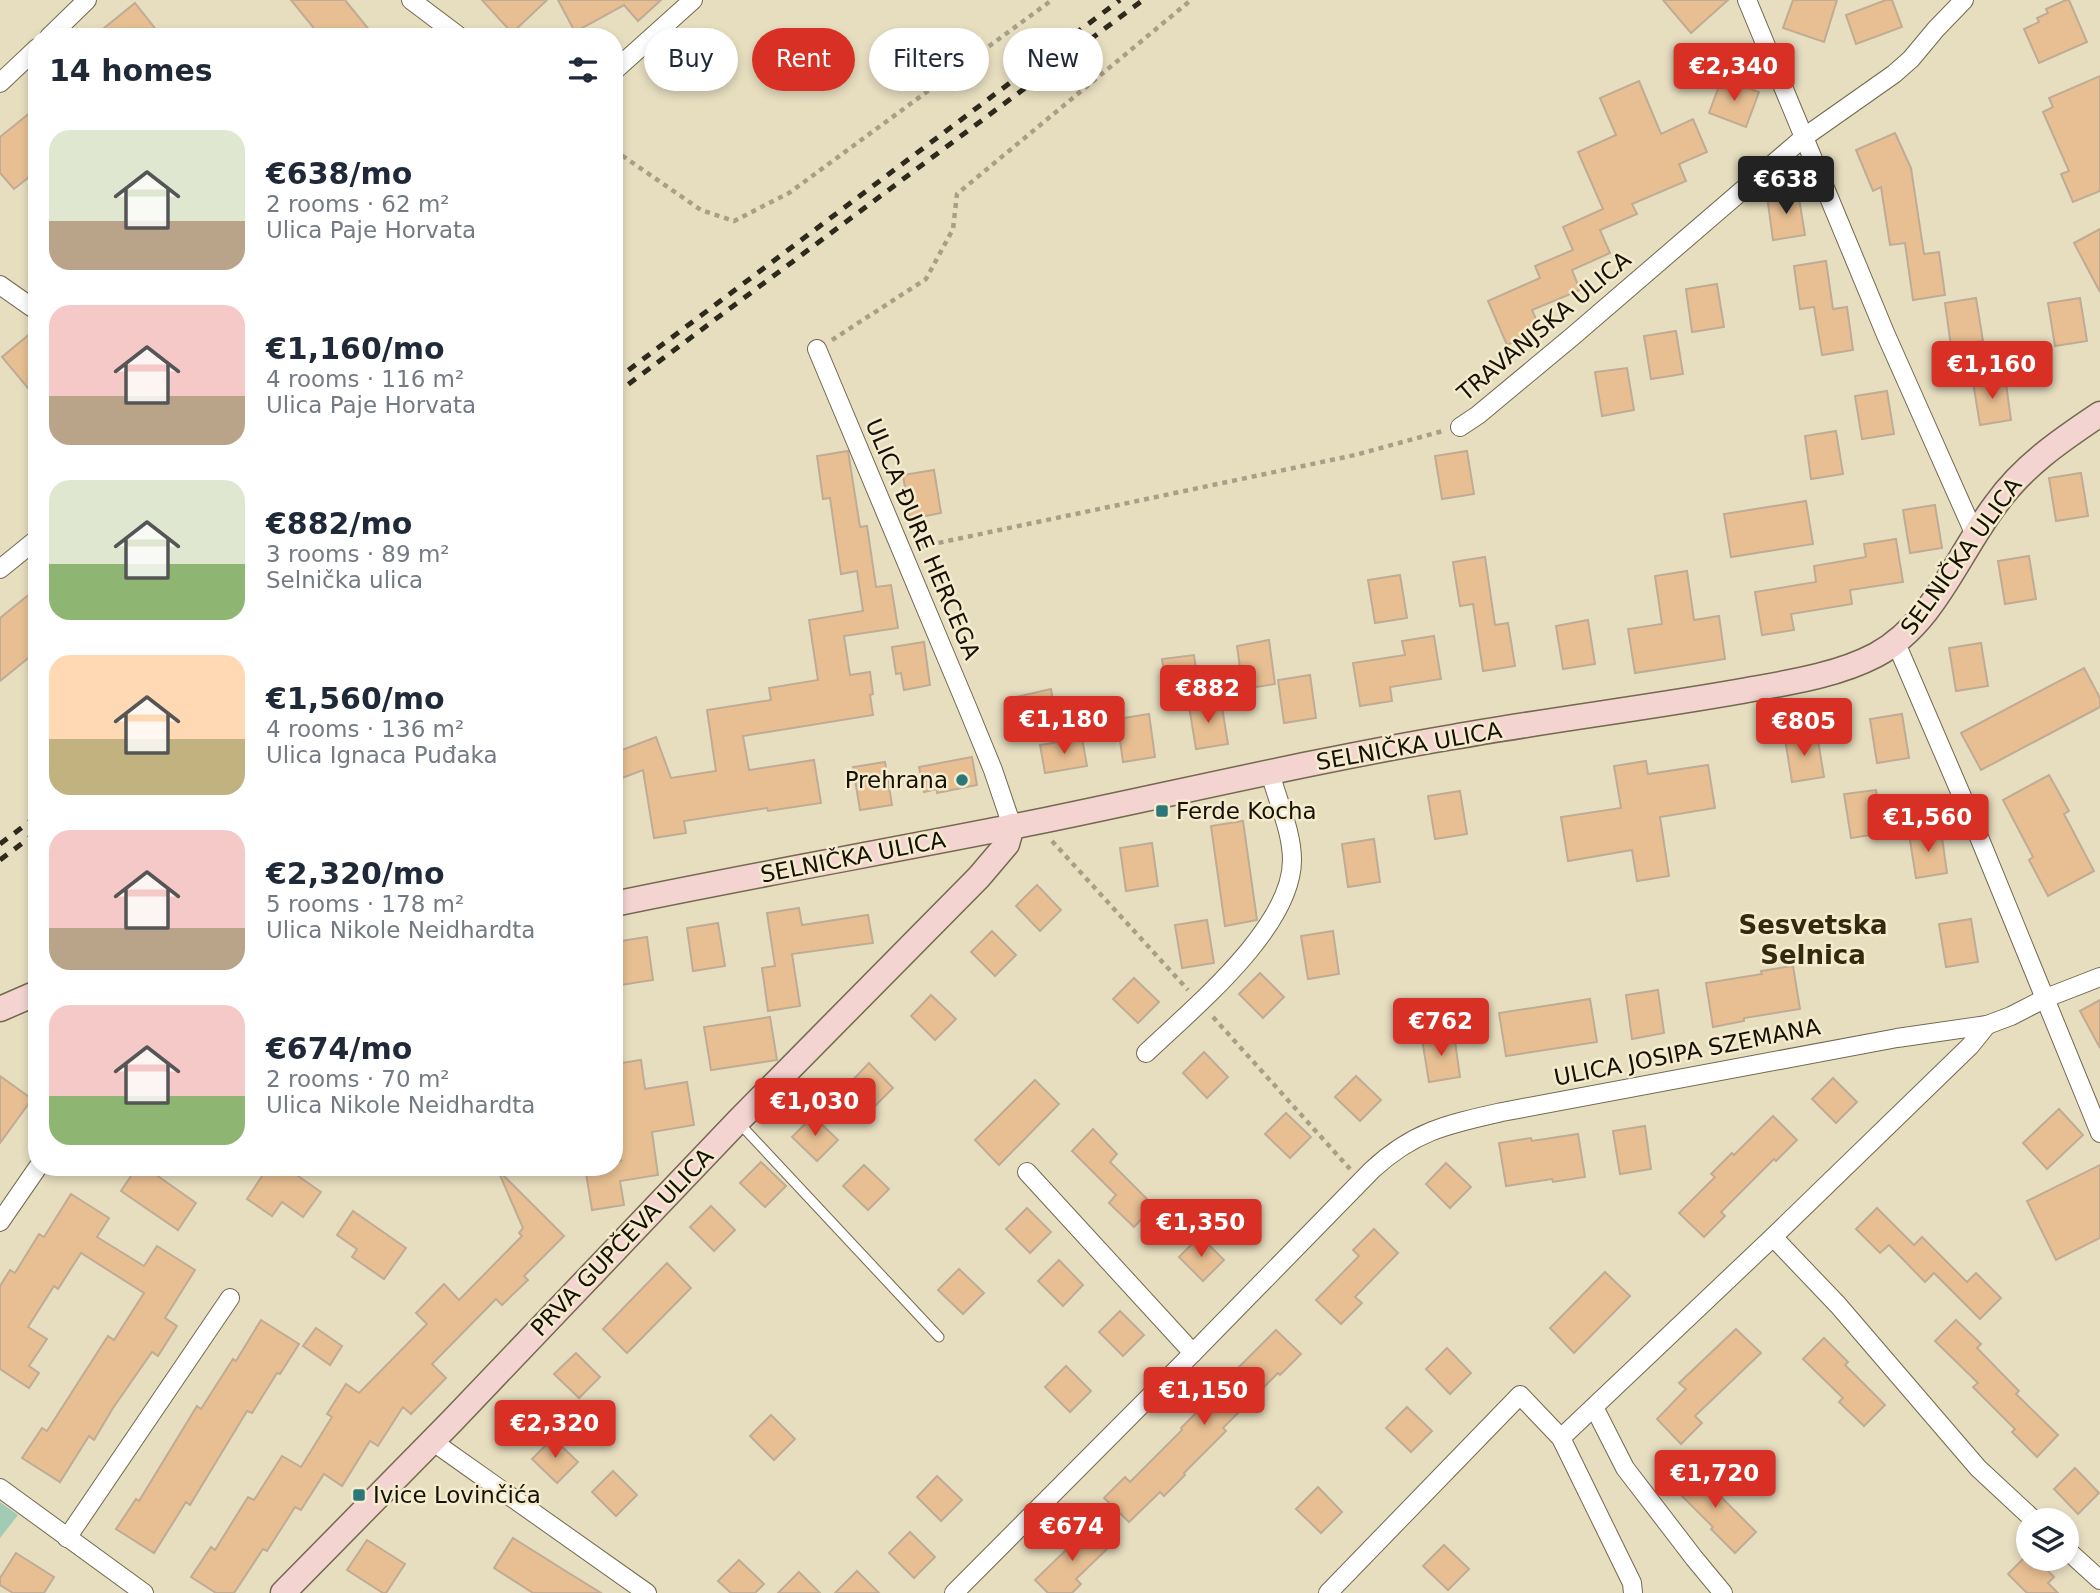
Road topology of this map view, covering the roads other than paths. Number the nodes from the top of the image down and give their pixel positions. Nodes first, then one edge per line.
1 (87, 0) edge
2 (411, 0) edge
3 (694, 0) edge
4 (1747, 0) edge
5 (1964, 0) edge
6 (58, 28) edge
7 (448, 28) edge
8 (28, 57) edge
9 (623, 63) edge
10 (0, 83) edge
11 (1803, 138) junction
12 (0, 285) edge
13 (28, 305) edge
14 (817, 349) road end
15 (2099, 416) edge
16 (1460, 426) road end
17 (1975, 535) junction
18 (28, 546) edge
19 (0, 569) edge
20 (1895, 643) junction
21 (1270, 772) junction
22 (1012, 827) junction
23 (623, 902) edge
24 (2100, 977) edge
25 (28, 997) edge
26 (2046, 998) junction
27 (0, 1009) edge
28 (1987, 1025) junction
29 (1146, 1053) dead end
30 (738, 1121) junction
31 (2100, 1133) edge
32 (1027, 1172) dead end
33 (31, 1176) edge
34 (0, 1222) edge
35 (1773, 1237) junction
36 (230, 1298) dead end
37 (939, 1337) dead end
38 (1193, 1353) junction
39 (1594, 1407) junction
40 (1561, 1438) junction
41 (432, 1441) junction
42 (0, 1488) edge
43 (2021, 1508) edge
44 (66, 1538) junction
45 (2079, 1561) edge
46 (2100, 1580) edge
47 (144, 1593) edge
48 (283, 1593) edge
49 (647, 1593) edge
50 (954, 1593) edge
51 (1328, 1593) edge
52 (1633, 1593) edge
53 (1724, 1593) edge

1 - 6 street
2 - 7 street
3 - 9 street
4 - 11 street
5 - 11 street, TRAVANJSKA ULICA
8 - 10 street
11 - 16 street, TRAVANJSKA ULICA
11 - 17 street
12 - 13 street
14 - 22 street, ULICA ĐURE HERCEGA
15 - 17 street, SELNIČKA ULICA
17 - 20 street, SELNIČKA ULICA
18 - 19 street
20 - 21 street, SELNIČKA ULICA
20 - 26 street
21 - 22 street, SELNIČKA ULICA
21 - 29 street
22 - 23 street, SELNIČKA ULICA
22 - 30 street, PRVA GUPČEVA ULICA
24 - 26 street, ULICA JOSIPA SZEMANA
25 - 27 street
26 - 28 street, ULICA JOSIPA SZEMANA
26 - 31 street
28 - 35 street
28 - 38 street, ULICA JOSIPA SZEMANA
30 - 37 lane
30 - 41 street, PRVA GUPČEVA ULICA
32 - 38 street
33 - 34 street
35 - 39 street
35 - 43 street
36 - 44 street
38 - 50 street, ULICA JOSIPA SZEMANA
39 - 40 street
39 - 53 street
40 - 51 street
40 - 52 street
41 - 48 street, PRVA GUPČEVA ULICA
41 - 49 street
42 - 44 street
44 - 47 street
45 - 46 street

